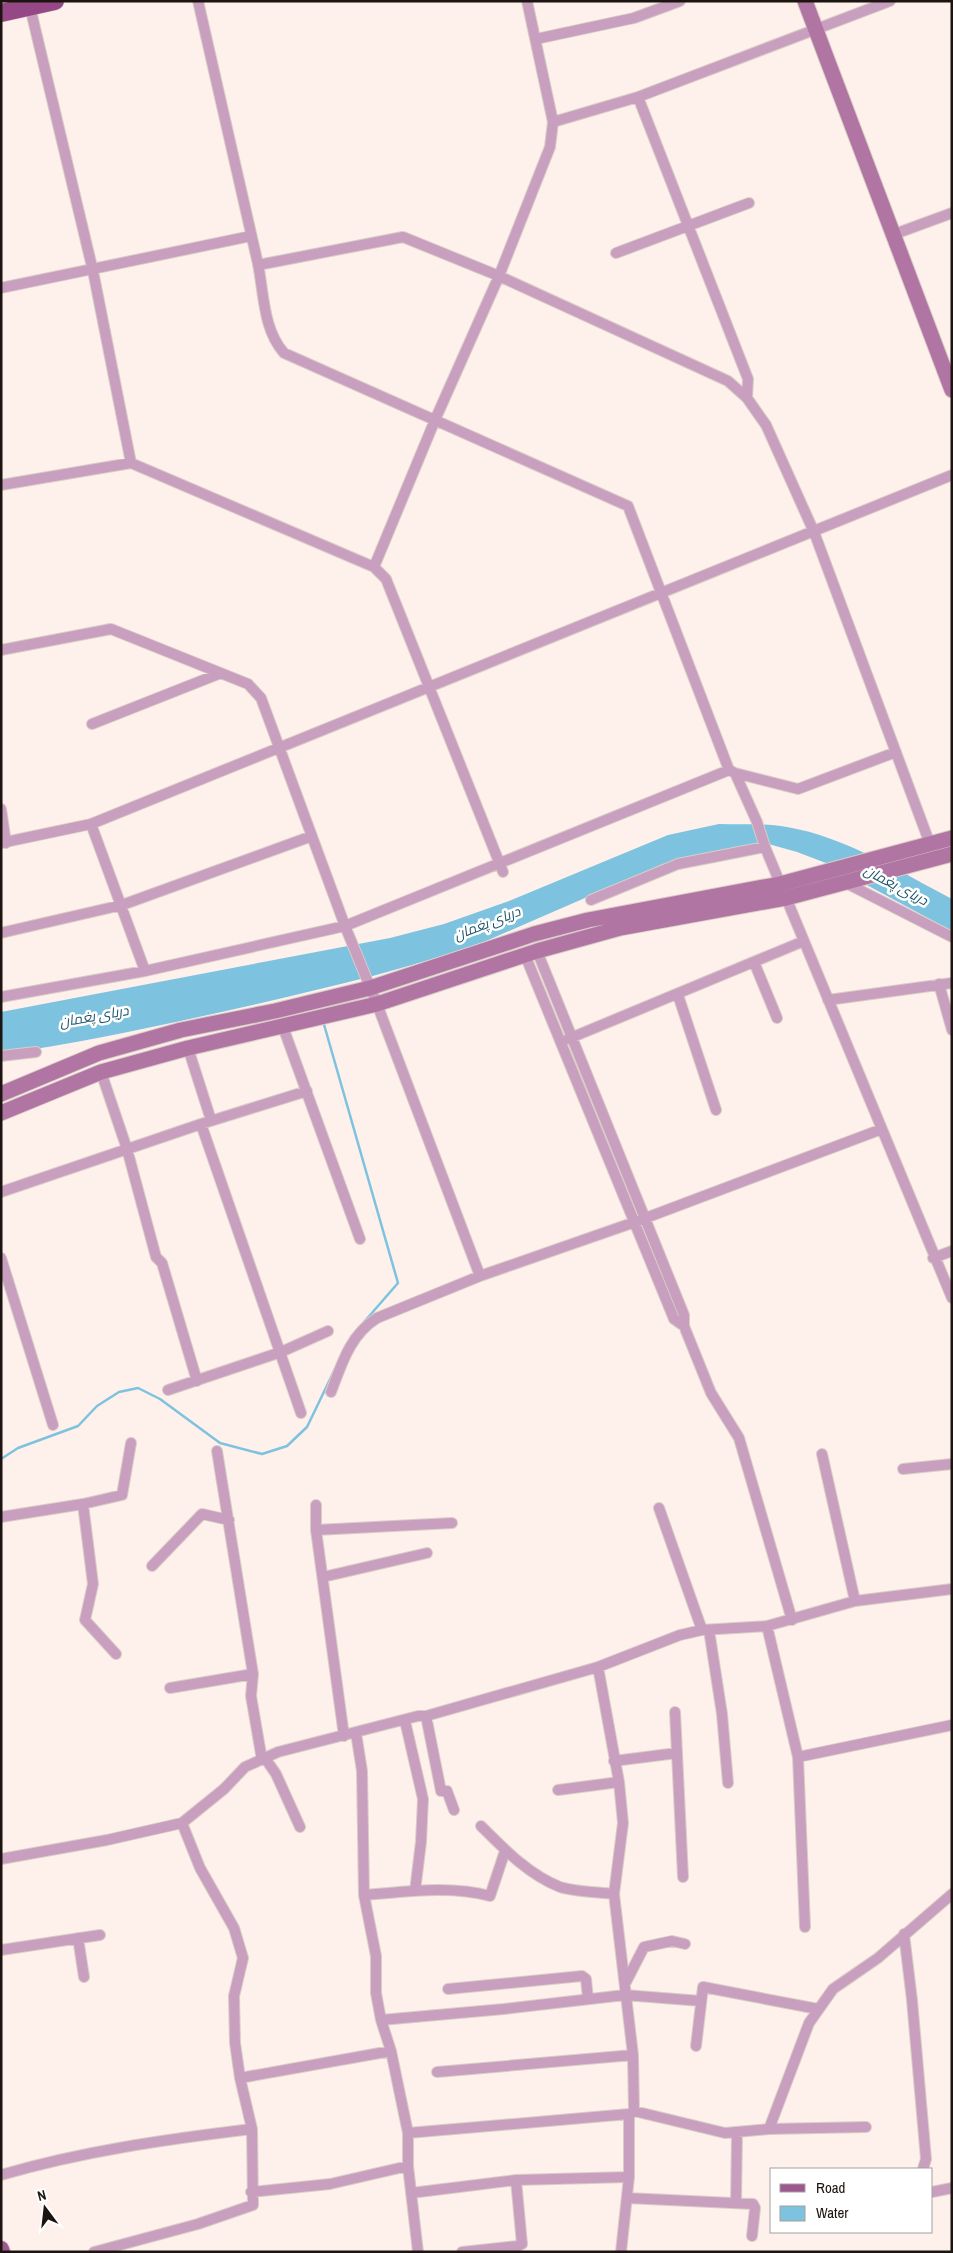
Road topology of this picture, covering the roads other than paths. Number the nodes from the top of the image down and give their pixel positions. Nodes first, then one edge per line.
1 (55, 1) edge
2 (198, 1) edge
3 (526, 1) edge
4 (680, 1) edge
5 (805, 1) edge
6 (890, 1) edge
7 (30, 7) junction
8 (1, 12) edge
9 (815, 30) junction
10 (536, 39) junction
11 (638, 97) junction
12 (554, 122) junction
13 (749, 203) dead end
14 (952, 213) edge
15 (689, 226) junction
16 (892, 235) junction
17 (251, 236) junction
18 (616, 253) dead end
19 (258, 265) junction
20 (93, 270) junction
21 (498, 276) junction
22 (1, 288) edge
23 (952, 390) edge
24 (747, 398) junction
25 (435, 420) junction
26 (131, 463) junction
27 (952, 476) edge
28 (1, 485) edge
29 (814, 532) junction
30 (374, 567) junction
31 (661, 595) junction
32 (1, 650) edge
33 (221, 673) junction
34 (430, 686) junction
35 (92, 724) dead end
36 (280, 746) junction
37 (896, 752) junction
38 (732, 771) junction
39 (1, 809) edge
40 (92, 824) junction
41 (312, 836) junction
42 (952, 838) edge
43 (3, 843) edge
44 (930, 844) junction
45 (765, 846) junction
46 (952, 854) edge
47 (501, 867) junction
48 (844, 882) junction
49 (783, 891) junction
50 (591, 900) dead end
51 (122, 905) junction
52 (345, 926) junction
53 (1, 933) edge
54 (952, 937) edge
55 (804, 941) junction
56 (531, 953) junction
57 (754, 962) junction
58 (145, 971) junction
59 (952, 983) edge
60 (939, 984) junction
61 (370, 988) junction
62 (678, 994) junction
63 (1, 997) edge
64 (828, 1000) junction
65 (377, 1004) junction
66 (777, 1018) dead end
67 (283, 1027) junction
68 (952, 1030) edge
69 (573, 1037) junction
70 (561, 1042) junction
71 (188, 1048) junction
72 (36, 1052) dead end
73 (1, 1056) edge
74 (101, 1072) junction
75 (307, 1091) junction
76 (1, 1094) edge
77 (716, 1110) dead end
78 (1, 1113) edge
79 (206, 1122) junction
80 (882, 1129) junction
81 (127, 1149) junction
82 (1, 1192) edge
83 (646, 1218) junction
84 (635, 1222) junction
85 (360, 1239) dead end
86 (952, 1251) edge
87 (1, 1258) edge
88 (934, 1258) junction
89 (480, 1276) junction
90 (952, 1298) edge
91 (684, 1326) junction
92 (328, 1331) dead end
93 (281, 1352) junction
94 (197, 1381) junction
95 (168, 1390) dead end
96 (331, 1392) dead end
97 (301, 1413) dead end
98 (53, 1424) dead end
99 (131, 1444) dead end
100 (217, 1451) dead end
101 (822, 1454) dead end
102 (952, 1464) edge
103 (903, 1469) dead end
104 (83, 1504) junction
105 (316, 1505) dead end
106 (659, 1508) dead end
107 (1, 1516) edge
108 (230, 1520) junction
109 (452, 1523) dead end
110 (316, 1530) junction
111 (427, 1552) dead end
112 (152, 1566) dead end
113 (323, 1576) junction
114 (952, 1589) edge
115 (855, 1601) junction
116 (792, 1620) junction
117 (767, 1626) junction
118 (705, 1630) junction
119 (116, 1654) dead end
120 (598, 1667) junction
121 (253, 1674) junction
122 (170, 1688) dead end
123 (675, 1712) dead end
124 (426, 1716) junction
125 (405, 1721) junction
126 (952, 1725) edge
127 (356, 1733) junction
128 (344, 1736) junction
129 (677, 1753) junction
130 (798, 1757) junction
131 (264, 1759) junction
132 (614, 1761) junction
133 (619, 1782) junction
134 (728, 1783) dead end
135 (558, 1790) dead end
136 (454, 1810) dead end
137 (182, 1823) junction
138 (481, 1826) dead end
139 (300, 1827) dead end
140 (505, 1851) junction
141 (1, 1858) edge
142 (683, 1877) dead end
143 (415, 1891) junction
144 (614, 1894) junction
145 (952, 1894) edge
146 (364, 1895) junction
147 (805, 1927) dead end
148 (904, 1934) junction
149 (100, 1935) dead end
150 (78, 1938) junction
151 (685, 1944) dead end
152 (1, 1950) edge
153 (84, 1976) dead end
154 (448, 1989) dead end
155 (625, 1990) junction
156 (588, 1999) junction
157 (701, 2001) junction
158 (818, 2009) junction
159 (381, 2020) junction
160 (696, 2046) dead end
161 (391, 2051) junction
162 (633, 2055) junction
163 (437, 2072) dead end
164 (240, 2078) junction
165 (632, 2113) junction
166 (866, 2127) dead end
167 (252, 2129) junction
168 (770, 2129) junction
169 (408, 2133) junction
170 (737, 2133) junction
171 (408, 2166) junction
172 (923, 2168) edge
173 (1, 2175) edge
174 (629, 2178) junction
175 (516, 2180) junction
176 (952, 2188) edge
177 (251, 2192) junction
178 (933, 2192) edge
179 (411, 2193) junction
180 (627, 2198) junction
181 (736, 2202) junction
182 (752, 2236) dead end
183 (94, 2252) edge
184 (418, 2252) edge
185 (462, 2252) edge
186 (622, 2252) edge

1 - 7 highway
2 - 17 street
3 - 10 street
4 - 10 street
5 - 9 main road
6 - 9 street
7 - 8 highway
7 - 20 street
9 - 11 street
9 - 16 main road
10 - 12 street
11 - 12 street
11 - 15 street
12 - 21 street
13 - 15 street
14 - 16 street
15 - 18 street
15 - 24 street
16 - 23 main road
17 - 19 street
17 - 20 street
19 - 21 street
19 - 25 street
20 - 22 street
20 - 26 street
21 - 24 street
21 - 25 street
24 - 29 street
25 - 30 street
25 - 31 street
26 - 28 street
26 - 30 street
27 - 29 street
29 - 31 street
29 - 37 street
30 - 34 street
31 - 34 street
31 - 38 street
32 - 33 street
33 - 35 street
33 - 36 street
34 - 36 street
34 - 47 street
36 - 40 street
36 - 41 street
37 - 38 street
37 - 44 street
38 - 45 street
38 - 47 street
39 - 43 street
40 - 43 street
40 - 51 street
41 - 51 street
41 - 52 street
42 - 44 main road
44 - 49 main road
45 - 49 street
45 - 50 street
46 - 48 main road
47 - 52 street
48 - 49 main road
48 - 54 street
49 - 55 street
49 - 56 main road
49 - 61 main road
51 - 53 street
51 - 58 street
52 - 58 street
52 - 61 street
55 - 57 street
55 - 64 street
56 - 65 main road
56 - 69 street
56 - 70 street
57 - 62 street
57 - 66 street
58 - 63 street
59 - 60 street
60 - 64 street
60 - 68 street
61 - 65 street
61 - 76 main road
62 - 69 street
62 - 77 street
64 - 80 street
65 - 67 main road
65 - 89 street
67 - 71 main road
67 - 75 street
69 - 70 street
69 - 83 street
70 - 84 street
71 - 74 main road
71 - 79 street
72 - 73 street
74 - 78 main road
74 - 81 street
75 - 79 street
75 - 85 street
79 - 81 street
79 - 93 street
80 - 83 street
80 - 88 street
81 - 82 street
81 - 94 street
83 - 84 street
83 - 91 street
84 - 89 street
84 - 91 street
86 - 88 street
87 - 98 street
88 - 90 street
89 - 96 street
91 - 116 street
92 - 93 street
93 - 94 street
93 - 97 street
94 - 95 street
99 - 104 street
100 - 108 street
101 - 115 street
102 - 103 street
104 - 107 street
104 - 119 street
105 - 110 street
106 - 118 street
108 - 112 street
108 - 121 street
109 - 110 street
110 - 113 street
111 - 113 street
113 - 128 street
114 - 115 street
115 - 116 street
116 - 117 street
117 - 118 street
117 - 130 street
118 - 120 street
118 - 134 street
120 - 124 street
120 - 132 street
121 - 122 street
121 - 131 street
123 - 129 street
124 - 125 street
124 - 136 street
125 - 127 street
125 - 143 street
126 - 130 street
127 - 128 street
127 - 146 street
128 - 131 street
129 - 132 street
129 - 142 street
130 - 147 street
131 - 137 street
131 - 139 street
132 - 133 street
133 - 135 street
133 - 144 street
137 - 141 street
137 - 164 street
138 - 140 street
140 - 143 street
140 - 144 street
143 - 146 street
144 - 155 street
145 - 148 street
146 - 159 street
148 - 158 street
148 - 172 street
149 - 150 street
150 - 152 street
150 - 153 street
151 - 155 street
154 - 156 street
155 - 156 street
155 - 157 street
155 - 162 street
156 - 159 street
157 - 158 street
157 - 160 street
158 - 168 street
159 - 161 street
161 - 164 street
161 - 169 street
162 - 163 street
162 - 165 street
164 - 167 street
165 - 169 street
165 - 170 street
165 - 174 street
166 - 168 street
167 - 173 street
167 - 177 street
168 - 170 street
169 - 171 street
170 - 181 street
171 - 177 street
171 - 179 street
174 - 175 street
174 - 180 street
175 - 179 street
175 - 185 street
176 - 178 street
177 - 183 street
179 - 184 street
180 - 181 street
180 - 186 street
181 - 182 street

